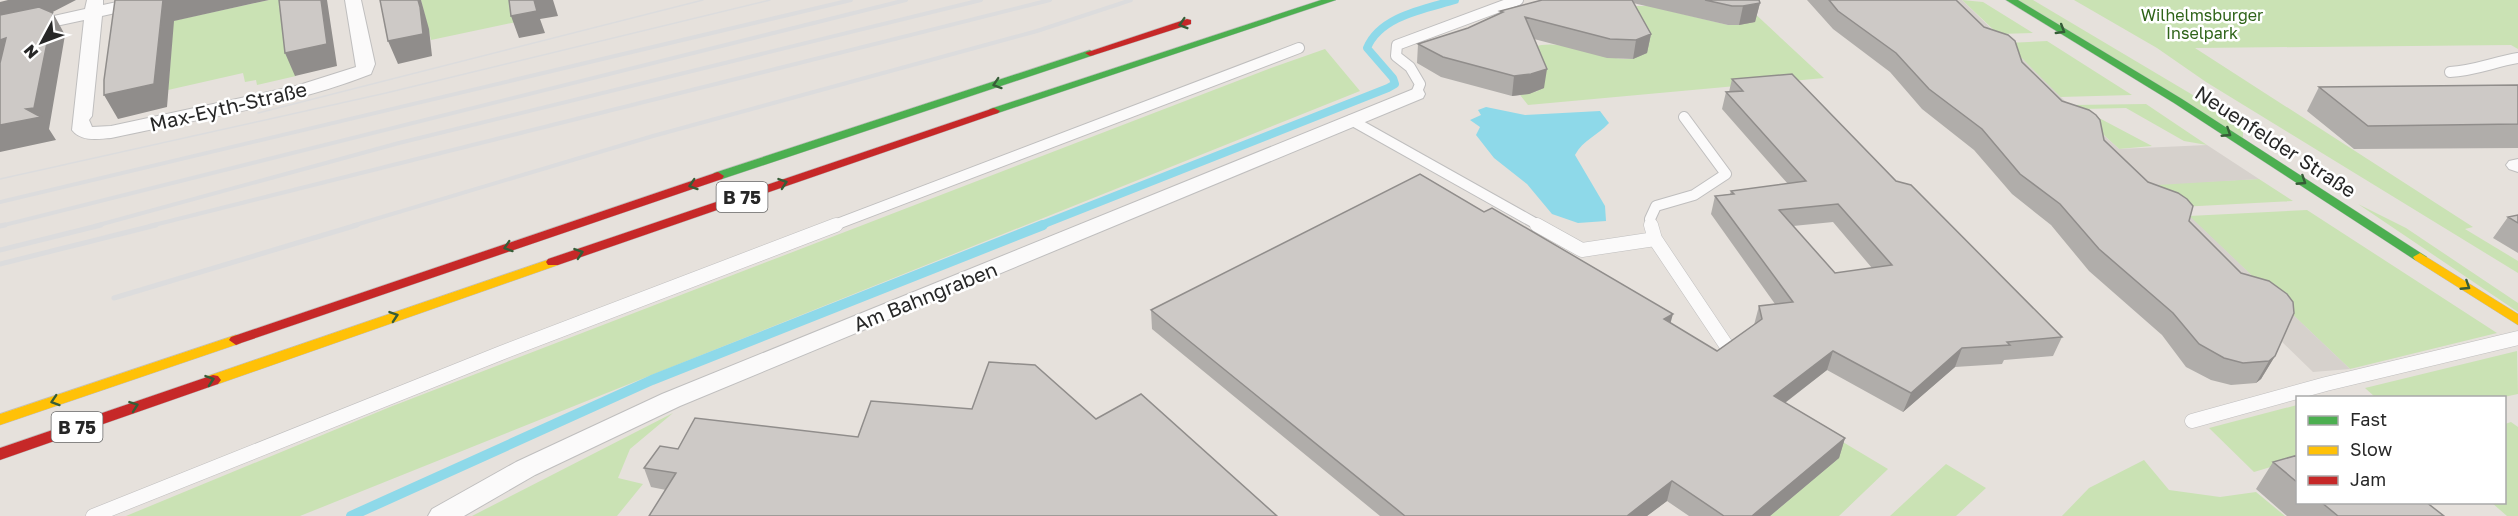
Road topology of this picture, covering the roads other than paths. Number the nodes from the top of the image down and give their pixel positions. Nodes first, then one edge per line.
1 (150, 0) edge
2 (353, 0) edge
3 (1331, 0) edge
4 (1518, 0) edge
5 (2010, 0) edge
6 (94, 6) edge
7 (1202, 18) dead end
8 (0, 33) edge
9 (1299, 48) dead end
10 (2518, 58) edge
11 (2450, 72) dead end
12 (1416, 94) joint
13 (1684, 117) dead end
14 (1351, 120) junction
15 (1655, 239) junction
16 (2518, 320) edge
17 (2518, 338) edge
18 (1726, 345) edge
19 (0, 420) edge
20 (2192, 421) dead end
21 (0, 454) edge
22 (93, 516) edge
23 (442, 516) edge

1 - 6 street
2 - 6 street, Max-Eyth-Straße
21 -> 3 main road, B 75
4 - 12 lane
5 -> 16 main road, Neuenfelder Straße
6 - 8 street
7 -> 19 main road, B 75
9 - 22 lane
10 - 11 lane
12 - 14 street, Am Bahngraben
13 - 15 lane
14 - 15 lane
14 - 23 street, Am Bahngraben
15 - 18 lane
17 - 20 lane

